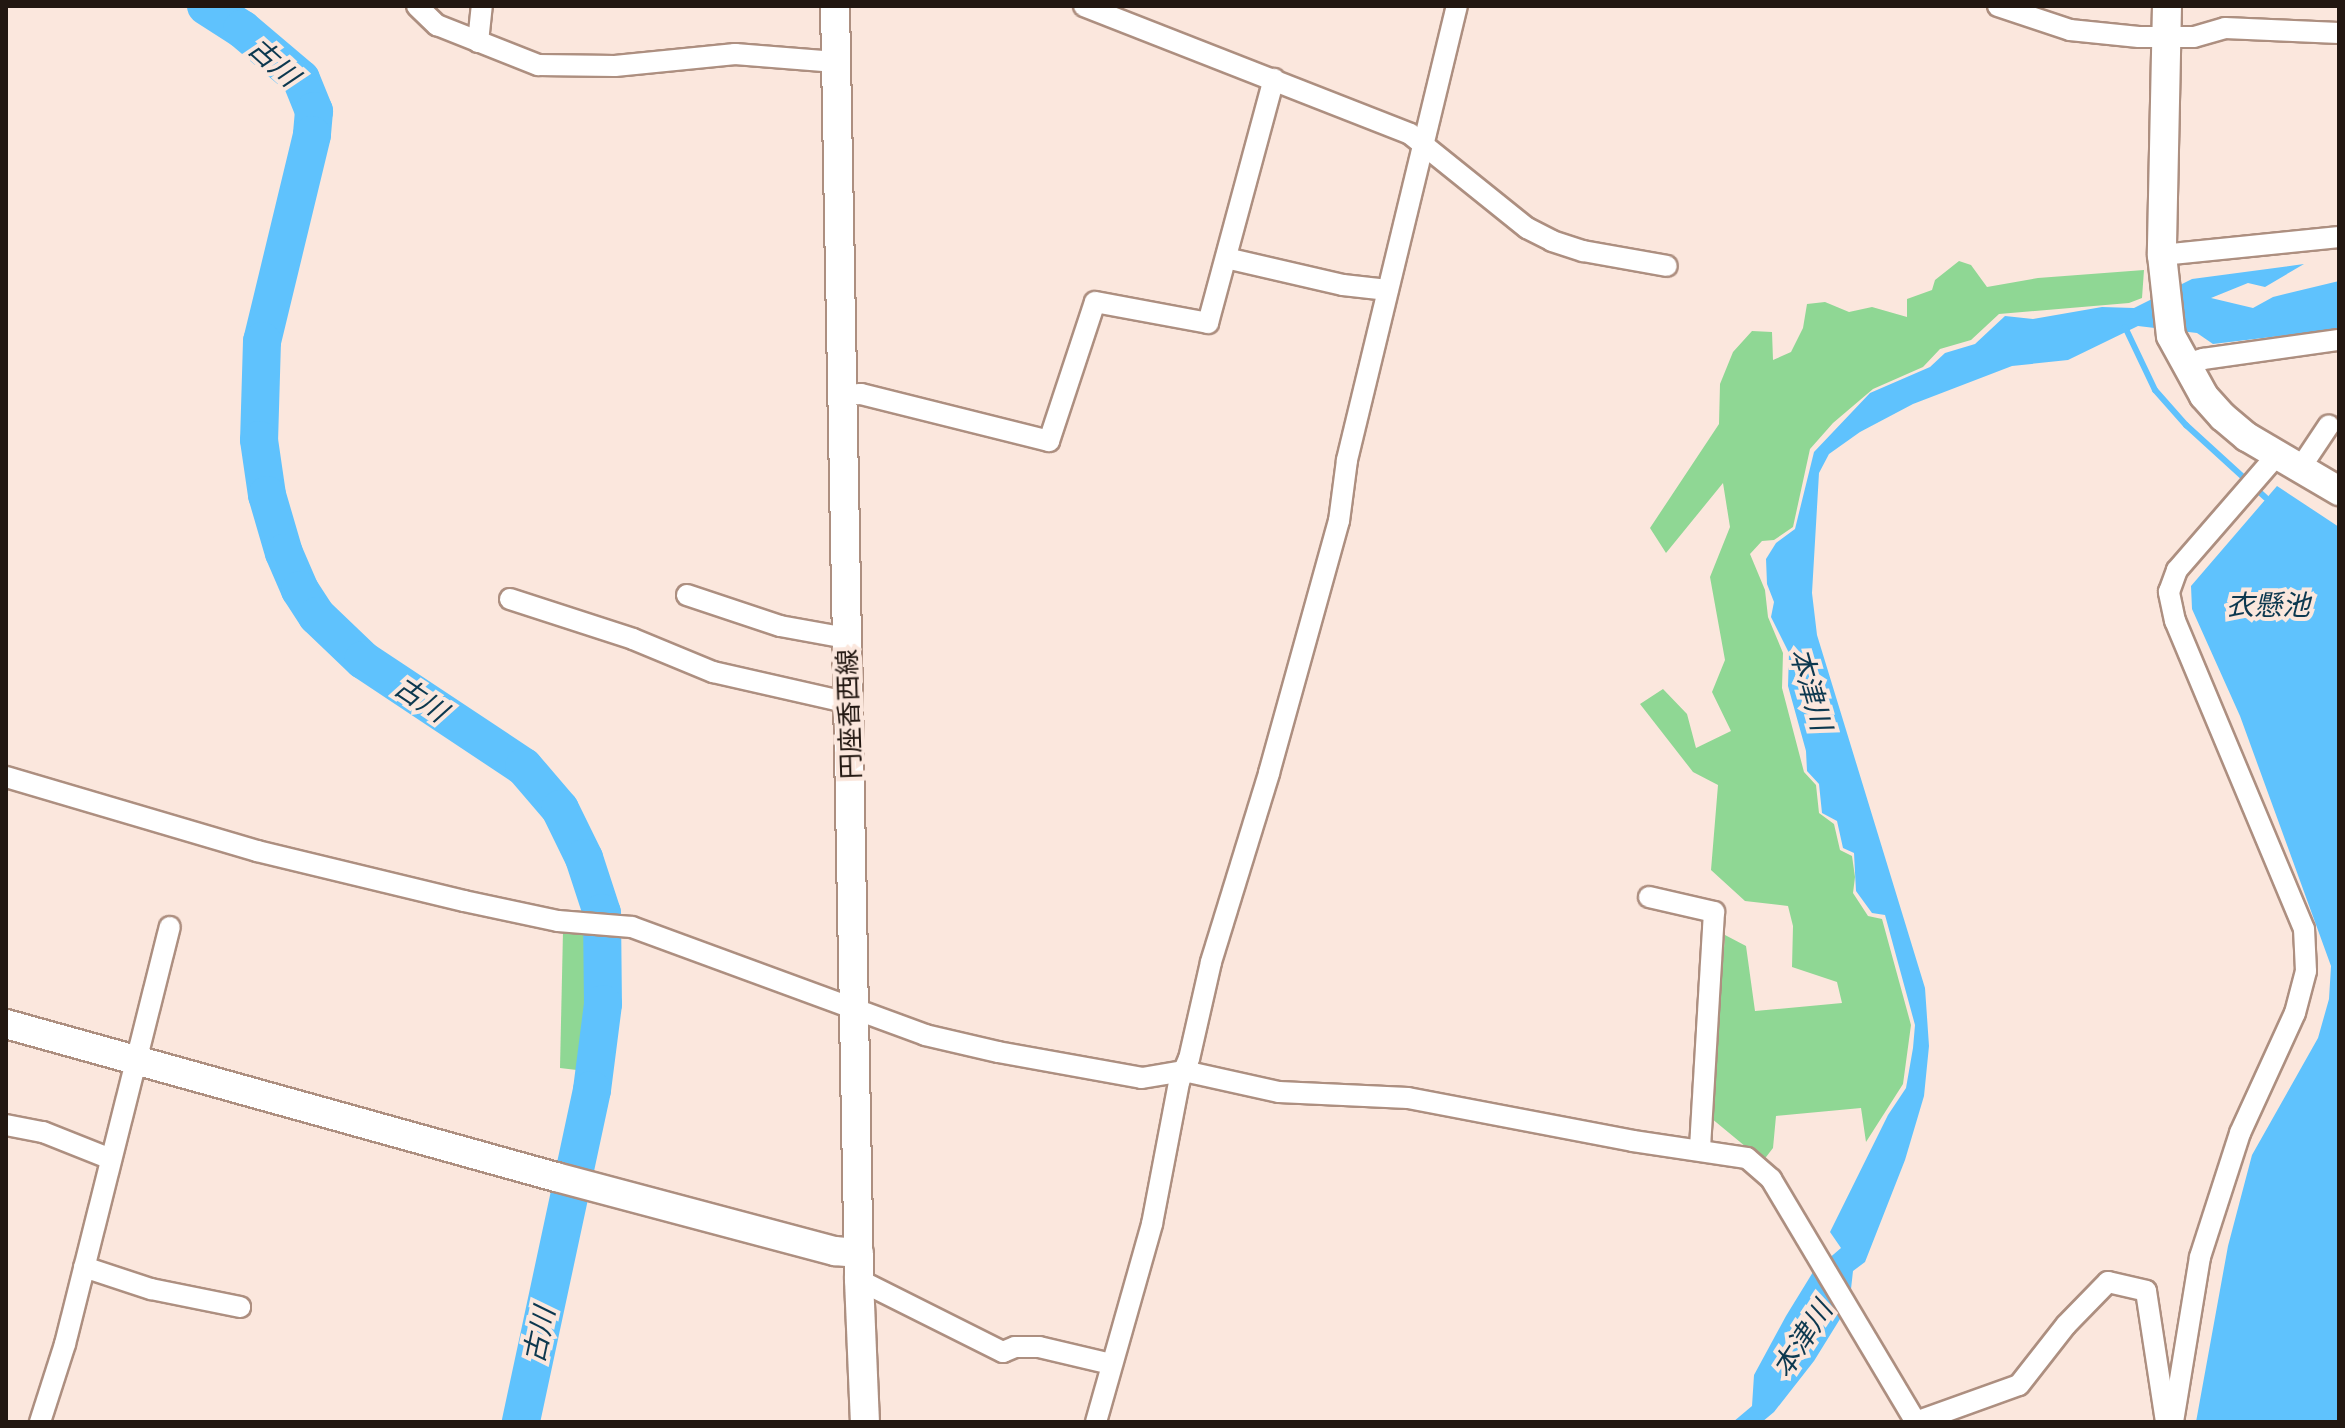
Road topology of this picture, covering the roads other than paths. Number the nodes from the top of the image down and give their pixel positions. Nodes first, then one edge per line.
1 (417, 6) edge
2 (482, 6) edge
3 (835, 6) edge
4 (1084, 6) edge
5 (1457, 6) edge
6 (1998, 6) edge
7 (2167, 6) edge
8 (2339, 33) edge
9 (2166, 37) junction
10 (478, 42) junction
11 (836, 62) junction
12 (1274, 79) junction
13 (1423, 142) junction
14 (2339, 237) edge
15 (1226, 258) junction
16 (2163, 259) junction
17 (1667, 266) dead end
18 (1388, 290) junction
19 (2339, 340) edge
20 (2184, 361) junction
21 (844, 395) junction
22 (2329, 425) dead end
23 (2288, 461) junction
24 (2339, 491) edge
25 (687, 595) dead end
26 (510, 599) dead end
27 (847, 638) junction
28 (850, 703) junction
29 (6, 777) edge
30 (1649, 897) dead end
31 (170, 927) dead end
32 (855, 1008) junction
33 (6, 1024) edge
34 (135, 1059) junction
35 (1184, 1071) junction
36 (6, 1125) edge
37 (1700, 1149) junction
38 (111, 1159) junction
39 (859, 1266) junction
40 (84, 1267) junction
41 (240, 1307) dead end
42 (1111, 1364) junction
43 (40, 1422) edge
44 (865, 1422) edge
45 (1096, 1422) edge
46 (1916, 1422) edge
47 (2166, 1422) edge
48 (2173, 1422) edge

1 - 10 street
2 - 10 street
3 - 11 street, 円座香西線
4 - 12 street
5 - 13 street
6 - 9 street
7 - 9 street
8 - 9 street
9 - 16 street
10 - 11 street
11 - 21 street, 円座香西線
12 - 13 street
12 - 15 street
13 - 17 street
13 - 18 street
14 - 16 street
15 - 18 street
15 - 21 street
16 - 20 street
18 - 35 street
19 - 20 street
20 - 23 street
21 - 27 street, 円座香西線
22 - 23 street
23 - 24 street
23 - 48 street
25 - 27 street
26 - 28 street
27 - 28 street, 円座香西線
28 - 32 street, 円座香西線
29 - 32 street
30 - 37 street
31 - 34 street
32 - 35 street
32 - 39 street, 円座香西線
33 - 34 street
34 - 38 street
34 - 39 street
35 - 37 street
35 - 42 street
36 - 38 street
37 - 46 street
38 - 40 street
39 - 42 street
39 - 44 street, 円座香西線
40 - 41 street
40 - 43 street
42 - 45 street
46 - 47 street

